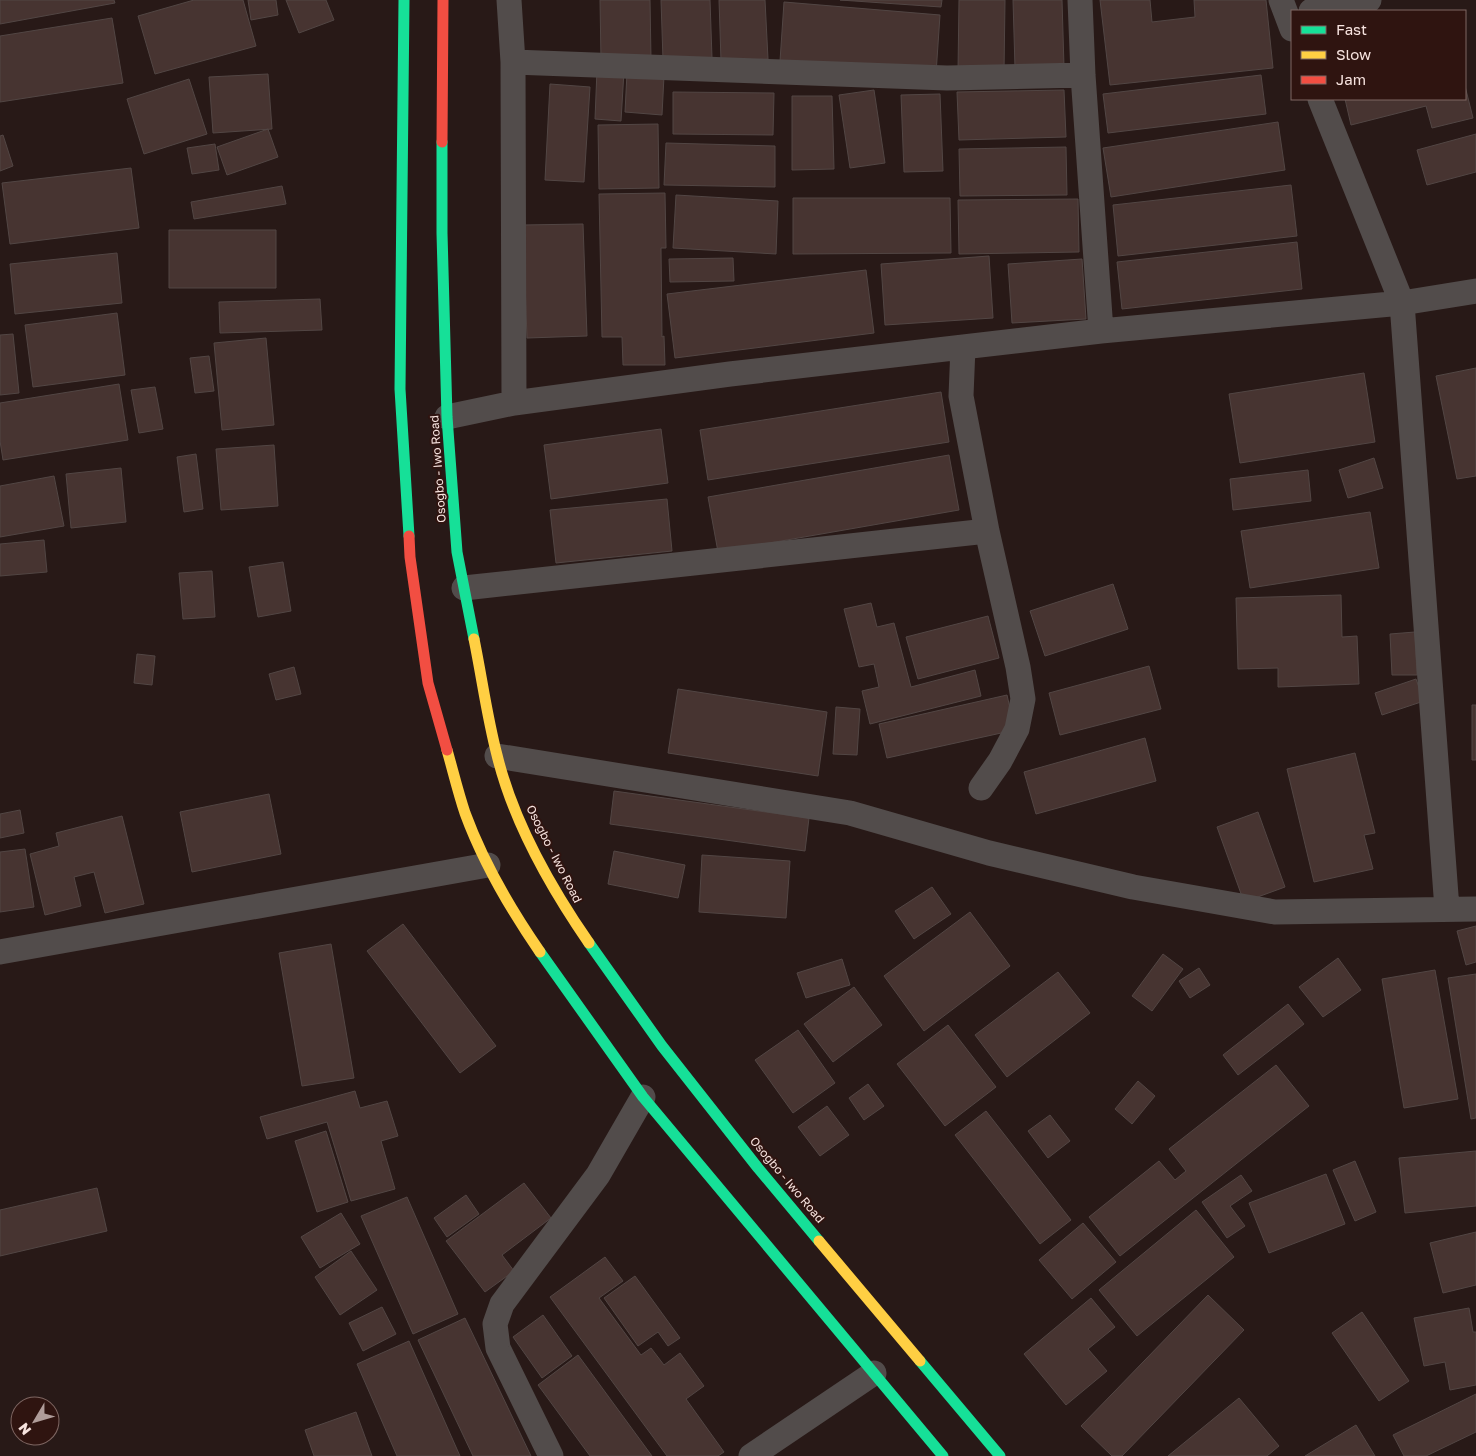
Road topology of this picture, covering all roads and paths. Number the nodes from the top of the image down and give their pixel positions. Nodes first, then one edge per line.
1 (404, 0) edge
2 (443, 0) edge
3 (509, 0) edge
4 (1080, 0) edge
5 (1368, 0) edge
6 (1314, 10) edge
7 (513, 62) junction
8 (1083, 75) junction
9 (1320, 100) edge
10 (1476, 291) edge
11 (1402, 303) junction
12 (1101, 331) junction
13 (962, 347) junction
14 (514, 403) junction
15 (447, 417) junction
16 (987, 531) junction
17 (464, 588) junction
18 (497, 756) junction
19 (981, 788) dead end
20 (488, 865) junction
21 (1447, 909) junction
22 (1476, 909) edge
23 (0, 952) edge
24 (643, 1097) junction
25 (874, 1373) junction
26 (551, 1456) edge
27 (750, 1456) edge
28 (943, 1456) edge
29 (1000, 1456) edge

1 - 20 main road
2 - 15 main road, Osogbo - Iwo Road
3 - 7 street
4 - 8 street
5 - 6 street
7 - 8 street
7 - 14 street
8 - 12 street
9 - 11 street
10 - 11 street
11 - 12 street
11 - 21 street
12 - 13 street
13 - 14 street
13 - 16 street
14 - 15 street
15 - 17 main road, Osogbo - Iwo Road
16 - 17 street
16 - 19 street
17 - 18 main road, Osogbo - Iwo Road
18 - 21 street
18 - 29 main road, Osogbo - Iwo Road
20 - 23 street
20 - 24 main road
21 - 22 street
24 - 25 main road
24 - 26 street
25 - 27 street
25 - 28 main road

